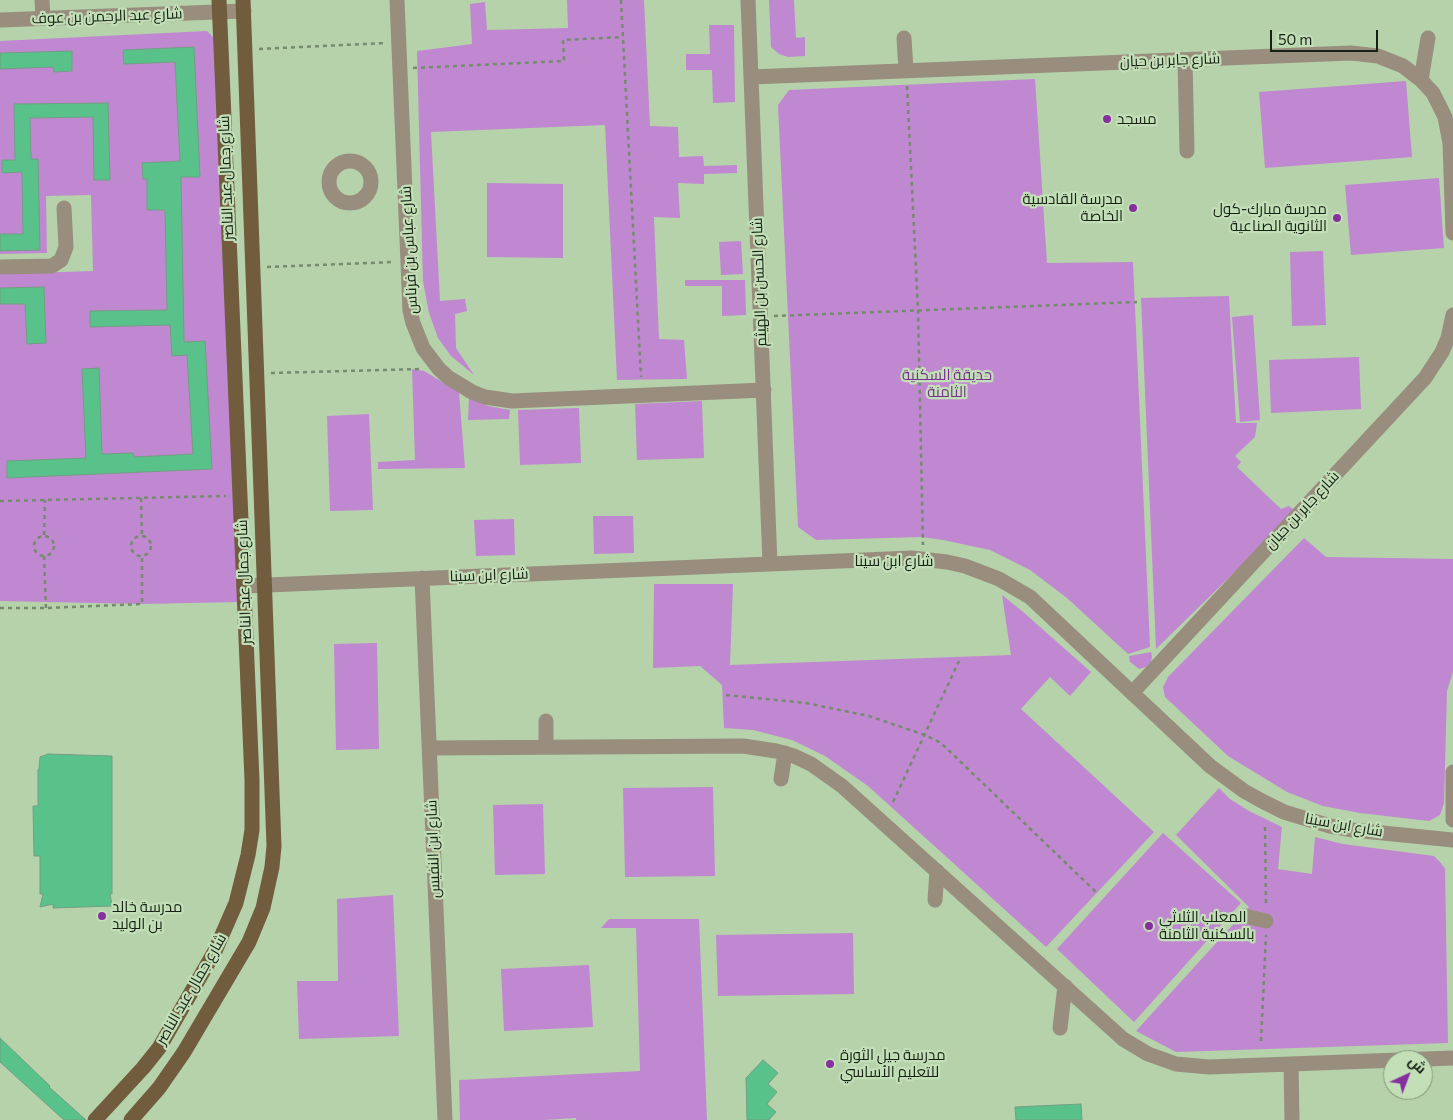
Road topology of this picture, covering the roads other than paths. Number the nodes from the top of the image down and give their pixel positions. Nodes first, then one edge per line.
1 (42, 0) edge
2 (397, 0) edge
3 (748, 0) edge
4 (219, 6) edge
5 (243, 6) edge
6 (43, 18) junction
7 (0, 20) edge
8 (904, 38) dead end
9 (1428, 38) dead end
10 (1186, 60) junction
11 (906, 70) junction
12 (751, 77) junction
13 (1421, 80) junction
14 (1187, 151) dead end
15 (64, 208) dead end
16 (1453, 233) edge
17 (0, 267) edge
18 (1453, 315) edge
19 (764, 390) junction
20 (770, 564) junction
21 (422, 578) junction
22 (266, 585) junction
23 (244, 586) junction
24 (1132, 693) junction
25 (546, 721) dead end
26 (546, 747) junction
27 (429, 748) junction
28 (785, 753) junction
29 (1453, 772) edge
30 (781, 779) dead end
31 (1453, 820) edge
32 (1453, 840) edge
33 (938, 871) junction
34 (935, 900) dead end
35 (1245, 916) dead end
36 (1266, 921) dead end
37 (1065, 986) junction
38 (1060, 1028) dead end
39 (1453, 1058) edge
40 (1291, 1064) junction
41 (96, 1120) edge
42 (131, 1120) edge
43 (445, 1120) edge
44 (1292, 1120) edge

1 - 6 street
2 - 19 street, شارع عباس بن فرناس
3 - 12 street, شارع الحسن بن الهيثم
4 - 5 street, شارع عبد الرحمن بن عوف
4 - 6 street, شارع عبد الرحمن بن عوف
4 - 23 main road, شارع جمال عبد الناصر
5 - 22 main road, شارع جمال عبد الناصر
6 - 7 street, شارع عبد الرحمن بن عوف
8 - 11 street
9 - 13 street
10 - 11 street, شارع جابر بن حيان
10 - 13 street, شارع جابر بن حيان
10 - 14 street
11 - 12 street, شارع جابر بن حيان
12 - 19 street, شارع الحسن بن الهيثم
13 - 16 street, شارع جابر بن حيان
15 - 17 street
18 - 24 street, شارع جابر بن حيان
19 - 20 street, شارع الحسن بن الهيثم
20 - 21 street, شارع ابن سينا
20 - 24 street, شارع ابن سينا
21 - 22 street, شارع ابن سينا
21 - 27 street, شارع ابن النفيس
22 - 23 street, شارع ابن سينا
22 - 42 main road, شارع جمال عبد الناصر
23 - 41 main road, شارع جمال عبد الناصر
24 - 32 street, شارع ابن سينا
25 - 26 street
26 - 27 street
26 - 28 street
27 - 43 street, شارع ابن النفيس
28 - 30 street
28 - 33 street
29 - 31 street
33 - 34 street
33 - 37 street
35 - 36 street
37 - 38 street
37 - 40 street
39 - 40 street
40 - 44 street

